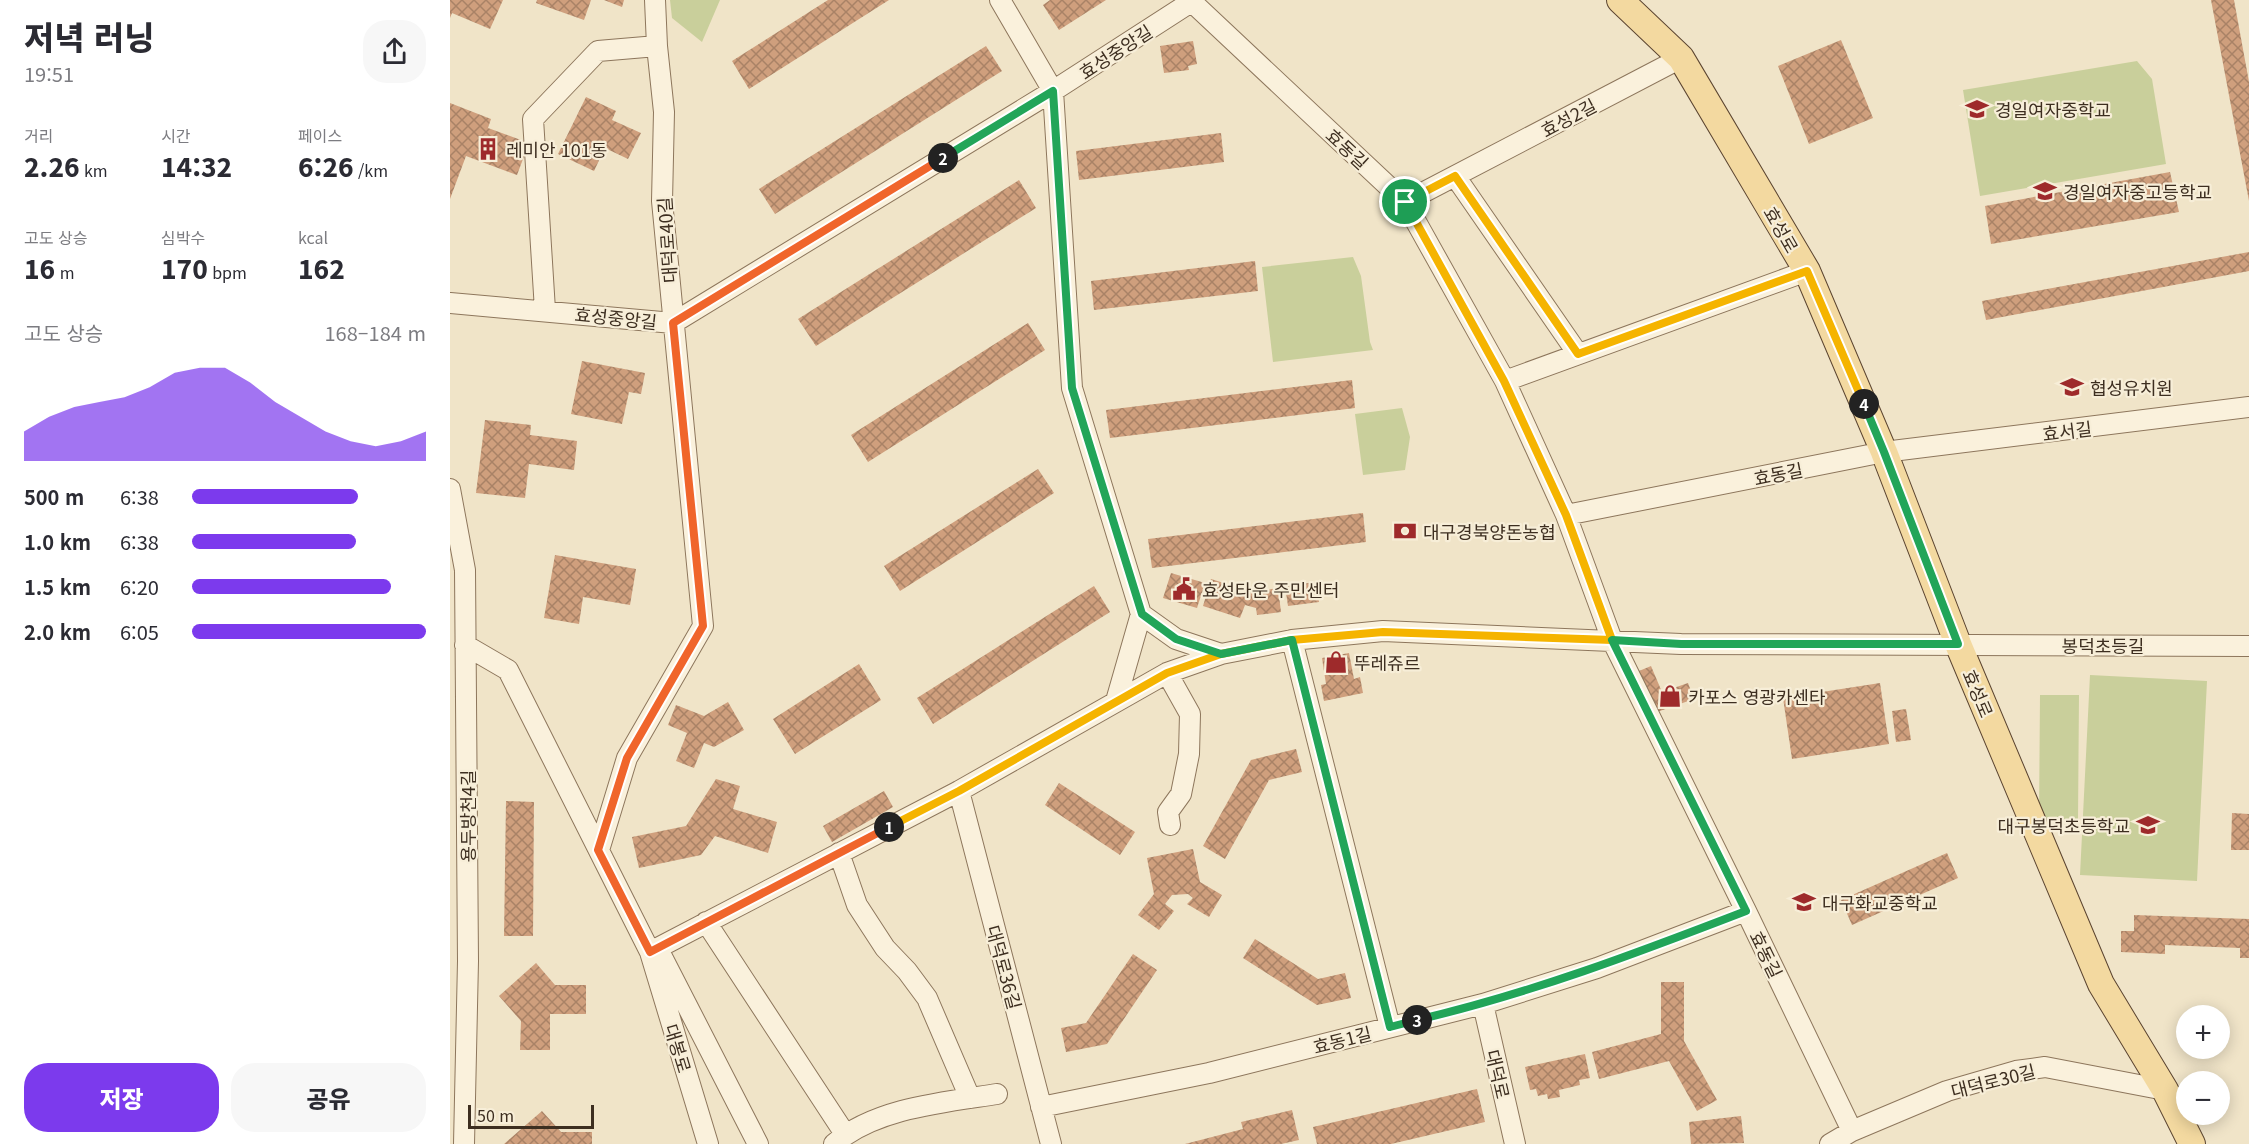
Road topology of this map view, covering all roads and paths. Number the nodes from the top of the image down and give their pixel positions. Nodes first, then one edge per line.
1 (655, 0) edge
2 (1000, 0) edge
3 (1620, 0) edge
4 (1193, 1) edge
5 (657, 46) junction
6 (1681, 58) junction
7 (1053, 91) junction
8 (1455, 176) junction
9 (1405, 202) junction
10 (1807, 271) junction
11 (450, 303) edge
12 (545, 310) junction
13 (673, 323) junction
14 (1578, 354) junction
15 (1504, 381) junction
16 (2249, 407) edge
17 (1884, 452) junction
18 (450, 489) edge
19 (1566, 515) junction
20 (1142, 614) junction
21 (1176, 639) junction
22 (1292, 640) junction
23 (1612, 640) junction
24 (1958, 644) junction
25 (465, 645) junction
26 (2249, 646) edge
27 (1130, 653) junction
28 (1221, 654) junction
29 (1167, 673) junction
30 (1116, 701) junction
31 (959, 791) junction
32 (1170, 825) dead end
33 (598, 850) junction
34 (839, 853) junction
35 (1746, 911) junction
36 (706, 922) junction
37 (654, 950) junction
38 (1483, 1004) junction
39 (1390, 1027) junction
40 (2164, 1090) junction
41 (997, 1094) dead end
42 (970, 1098) junction
43 (1041, 1107) junction
44 (1852, 1131) junction
45 (840, 1139) edge
46 (464, 1144) edge
47 (708, 1144) edge
48 (758, 1144) edge
49 (1051, 1144) edge
50 (1515, 1144) edge
51 (1830, 1144) edge
52 (2192, 1144) edge

1 - 5 street, 대덕로40길
2 - 7 street
3 - 6 main road, 효성로
4 - 7 street, 효성중앙길
4 - 9 street, 효동길
5 - 12 street
5 - 13 street, 대덕로40길
6 - 8 street, 효성2길
6 - 10 main road, 효성로
7 - 13 street, 효성중앙길
7 - 20 street
8 - 9 street, 효성2길
8 - 14 street
9 - 15 street, 효동길
10 - 14 street
10 - 17 main road, 효성로
11 - 12 street, 효성중앙길
12 - 13 street, 효성중앙길
13 - 33 street, 대덕로40길
14 - 15 street
15 - 19 street, 효동길
16 - 17 street, 효서길
17 - 19 street, 효동길
17 - 24 main road, 효성로
18 - 25 street, 용두방천4길
19 - 23 street, 효동길
20 - 21 street
20 - 27 street
21 - 28 street
21 - 29 street
22 - 23 street, 봉덕초등길
22 - 28 street, 봉덕초등길
22 - 39 street
23 - 24 street, 봉덕초등길
23 - 35 street, 효동길
24 - 26 street, 봉덕초등길
24 - 40 main road, 효성로
25 - 33 street
25 - 46 street, 용두방천4길
27 - 29 street
27 - 30 street
28 - 29 street, 봉덕초등길
29 - 30 street, 봉덕초등길
29 - 32 street
30 - 31 street, 봉덕초등길
31 - 34 street, 봉덕초등길
31 - 43 street, 대덕로36길
33 - 37 street
34 - 36 street, 봉덕초등길
34 - 42 street
35 - 38 street, 효동1길
35 - 44 street, 효동길
36 - 37 street, 봉덕초등길
36 - 45 street
37 - 47 street, 대봉로
37 - 48 street
38 - 39 street, 효동1길
38 - 50 street, 대덕로
39 - 43 street, 효동1길
40 - 44 street, 대덕로30길
40 - 52 main road, 효성로
41 - 42 street
42 - 45 street
43 - 49 street, 대덕로36길
44 - 51 street, 대덕로30길

